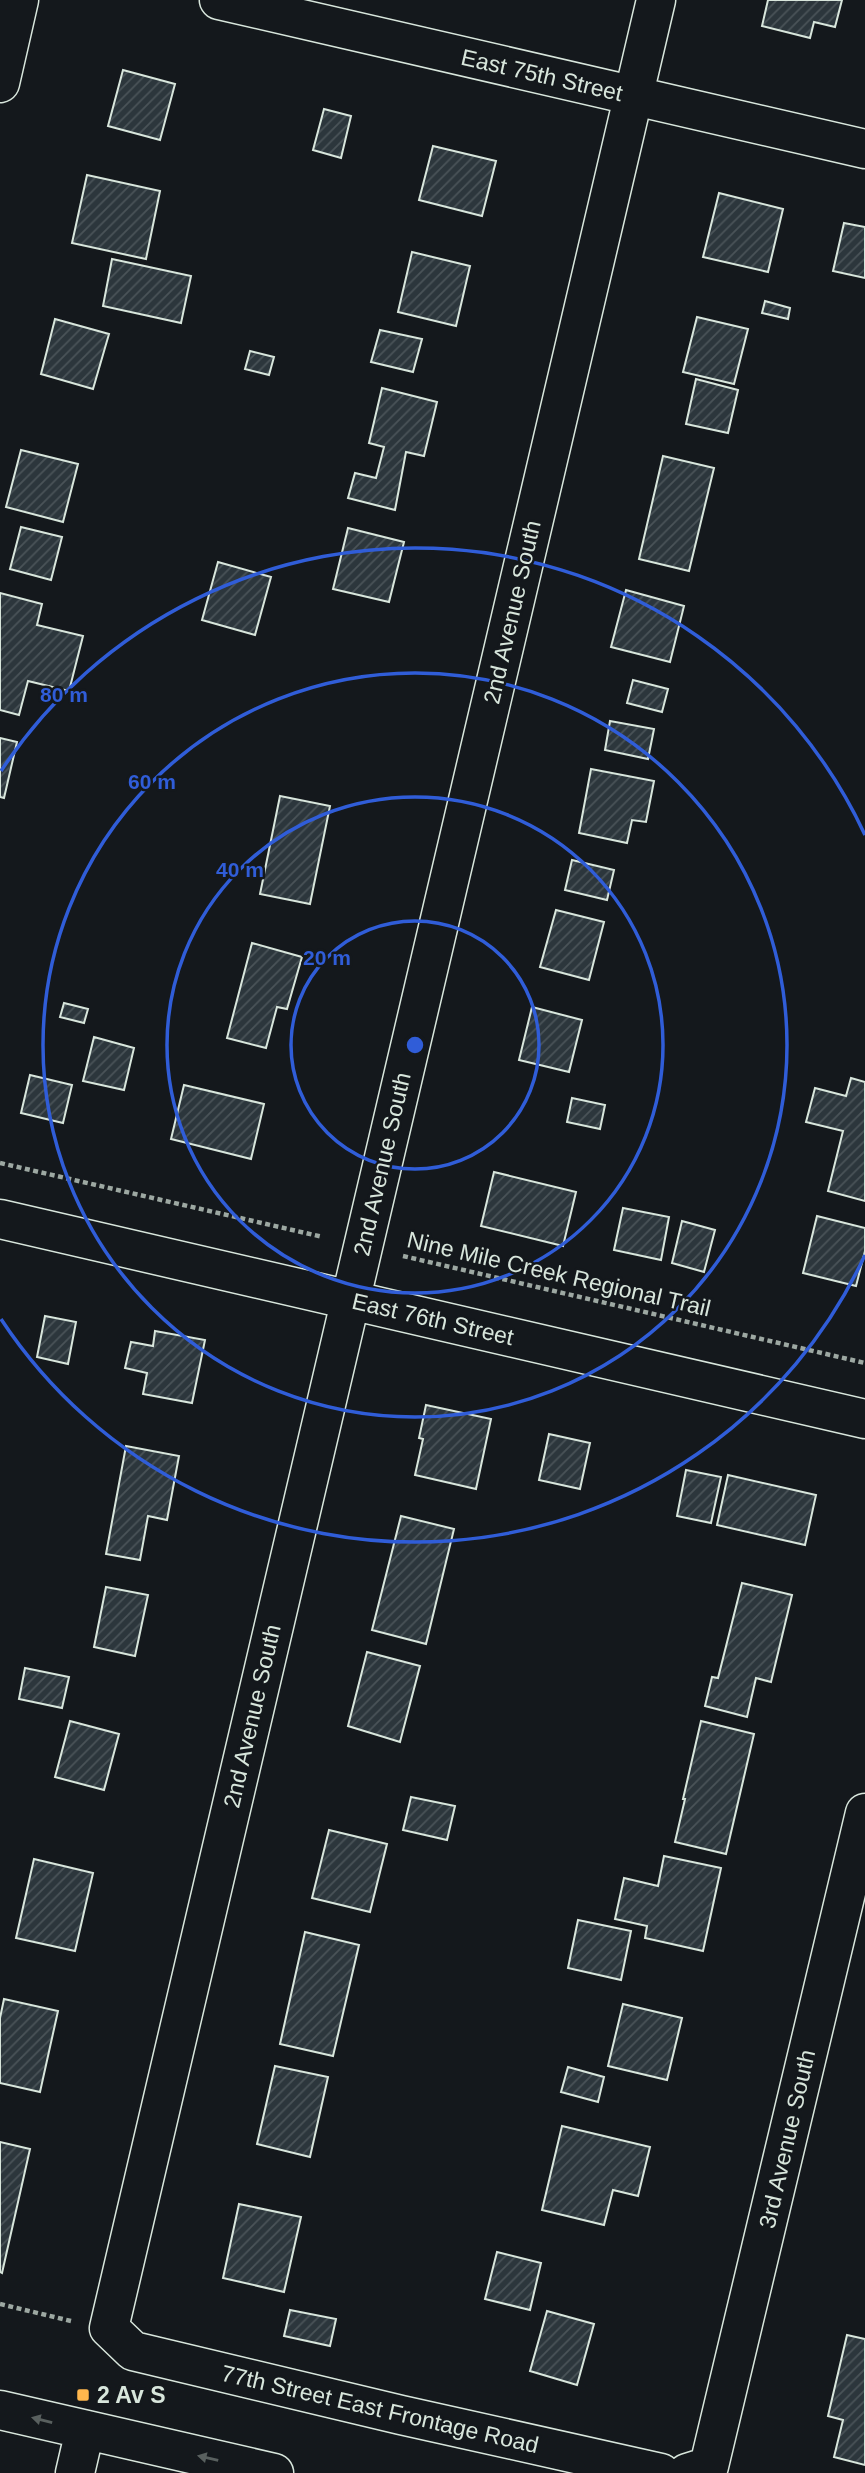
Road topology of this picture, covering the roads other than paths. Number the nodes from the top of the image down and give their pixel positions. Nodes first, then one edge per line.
1 (19, 0) edge
2 (219, 0) edge
3 (656, 0) edge
4 (0, 83) edge
5 (633, 96) junction
6 (865, 149) edge
7 (0, 1219) edge
8 (351, 1300) junction
9 (865, 1419) edge
10 (865, 1813) edge
11 (108, 2329) joint
12 (0, 2410) edge
13 (85, 2430) junction
14 (698, 2469) edge
15 (75, 2473) edge
16 (274, 2473) edge
17 (660, 2473) edge

1 - 4 street
2 - 5 street, East 75th Street
3 - 5 street, 2nd Avenue South
5 - 6 street, East 75th Street
5 - 8 street, 2nd Avenue South
7 - 8 street, East 76th Street
8 - 9 street, East 76th Street
8 - 11 street, 2nd Avenue South
10 - 14 street, 3rd Avenue South
11 - 17 street, 77th Street East Frontage Road
13 -> 12 street
13 - 15 street
16 -> 13 street

